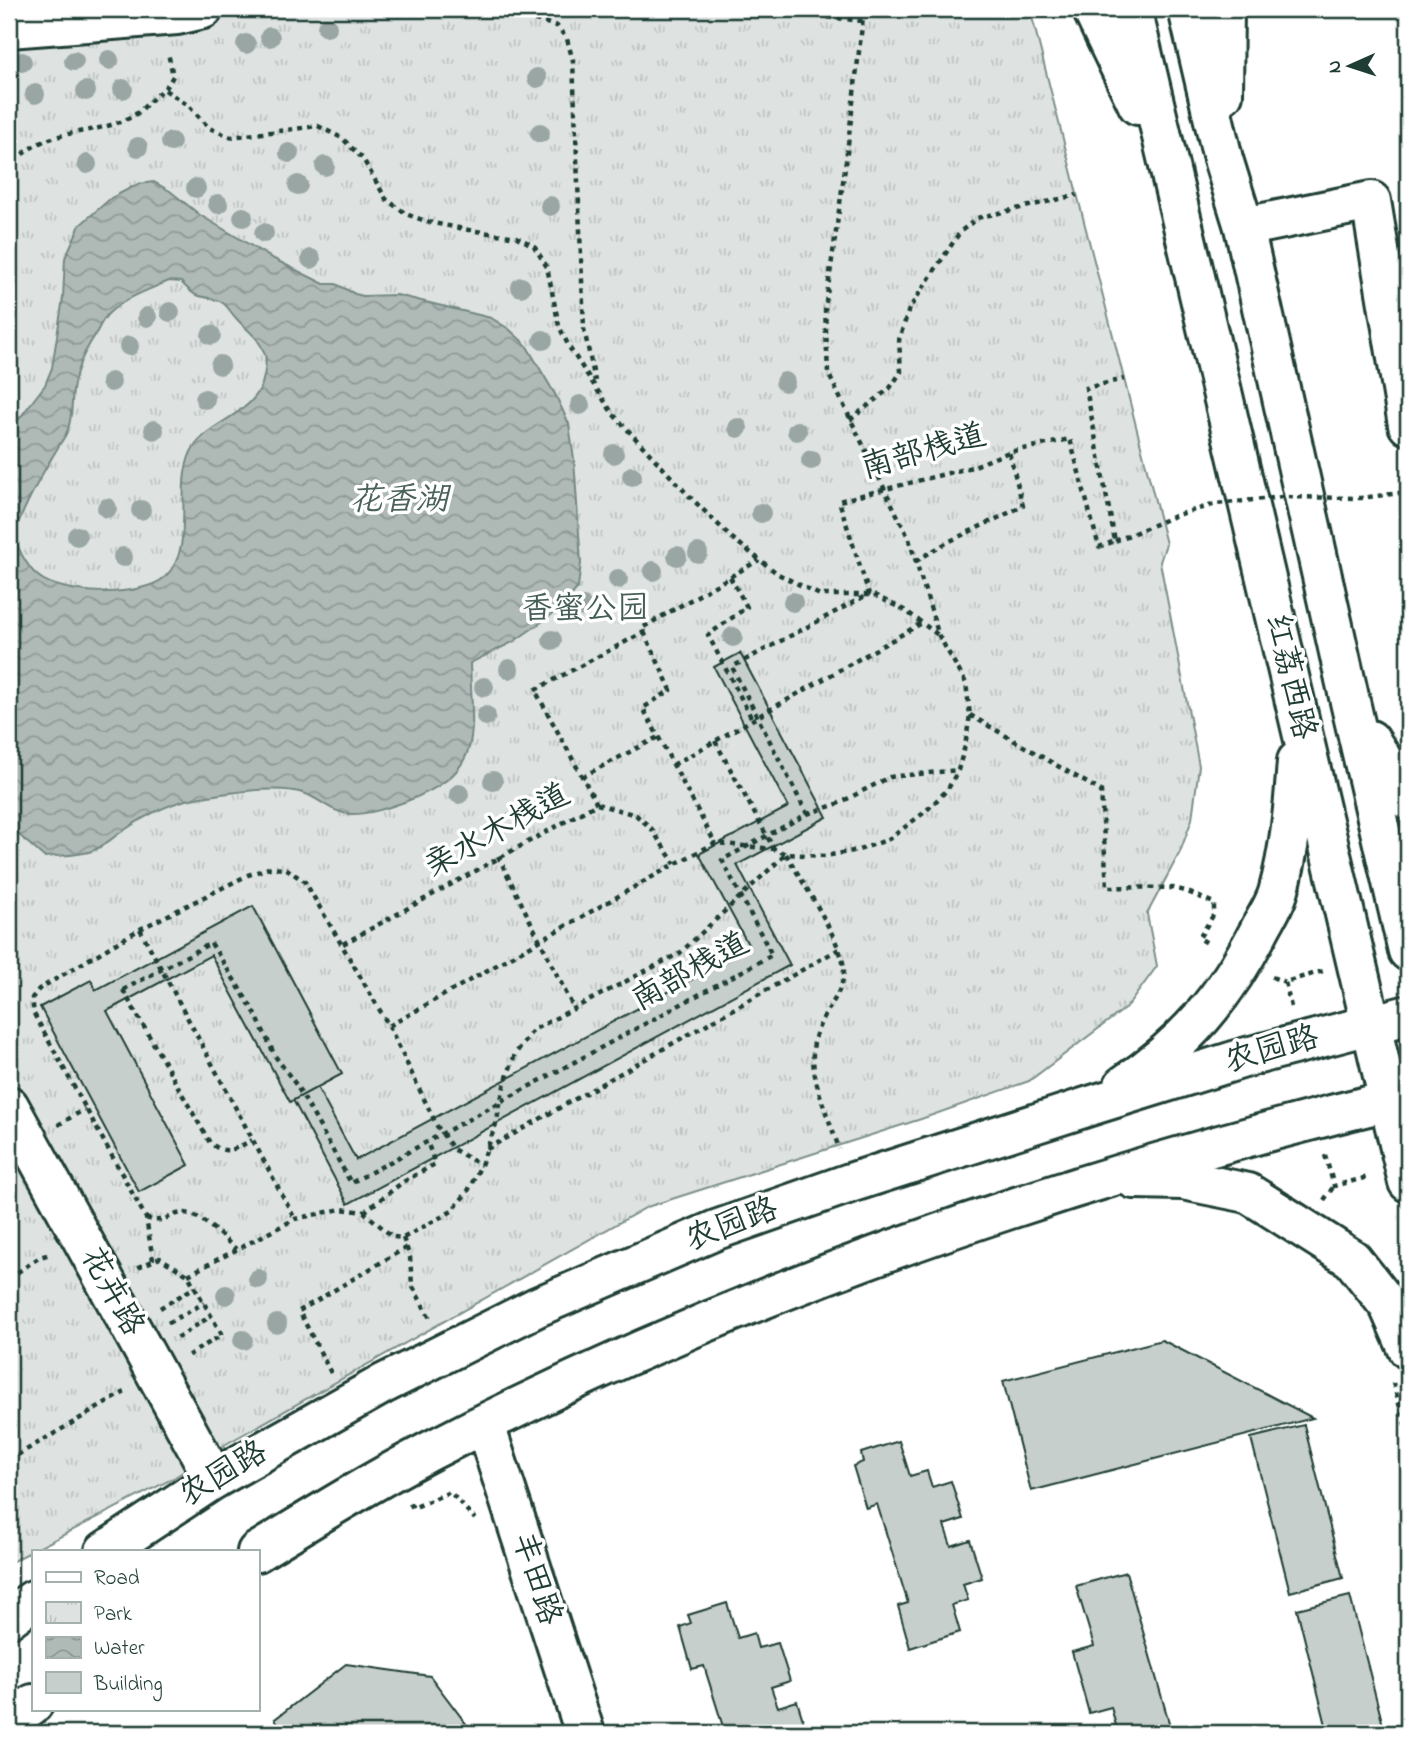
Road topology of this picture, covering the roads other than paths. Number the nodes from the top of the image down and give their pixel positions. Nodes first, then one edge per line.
1 (203, 9) edge
2 (1092, 9) edge
3 (1132, 9) edge
4 (1188, 9) edge
5 (1224, 9) edge
6 (9, 28) edge
7 (1223, 159) junction
8 (1170, 172) junction
9 (1244, 227) junction
10 (1408, 425) edge
11 (1351, 706) junction
12 (1299, 719) junction
13 (1408, 800) edge
14 (1408, 951) edge
15 (1408, 1015) edge
16 (1371, 1024) junction
17 (1399, 1098) edge
18 (1096, 1104) junction
19 (9, 1106) edge
20 (1104, 1177) junction
21 (1408, 1182) edge
22 (1408, 1349) edge
23 (485, 1424) junction
24 (214, 1479) junction
25 (107, 1550) edge
26 (259, 1551) edge
27 (32, 1601) edge
28 (9, 1618) edge
29 (32, 1705) edge
30 (9, 1722) edge
31 (585, 1733) edge

1 - 6 main road
2 - 8 main road, 红荔西路
3 - 8 main road, 红荔西路
4 - 7 main road, 红荔西路
5 - 7 main road, 红荔西路
7 - 9 main road, 红荔西路
8 - 12 main road, 红荔西路
9 - 10 main road
9 - 11 main road, 红荔西路
11 - 12 main road
11 - 13 main road
11 - 14 main road, 红荔西路
12 - 16 main road, 红荔西路
12 - 18 main road
15 - 16 main road, 农园路
16 - 17 main road, 红荔西路
16 - 18 main road, 农园路
17 - 20 main road
17 - 21 main road, 红荔西路
18 - 24 main road, 农园路
19 - 24 main road, 花卉路
20 - 22 main road
20 - 23 main road
23 - 26 main road
23 - 31 main road, 丰田路
24 - 25 main road, 农园路
27 - 28 main road
29 - 30 main road

